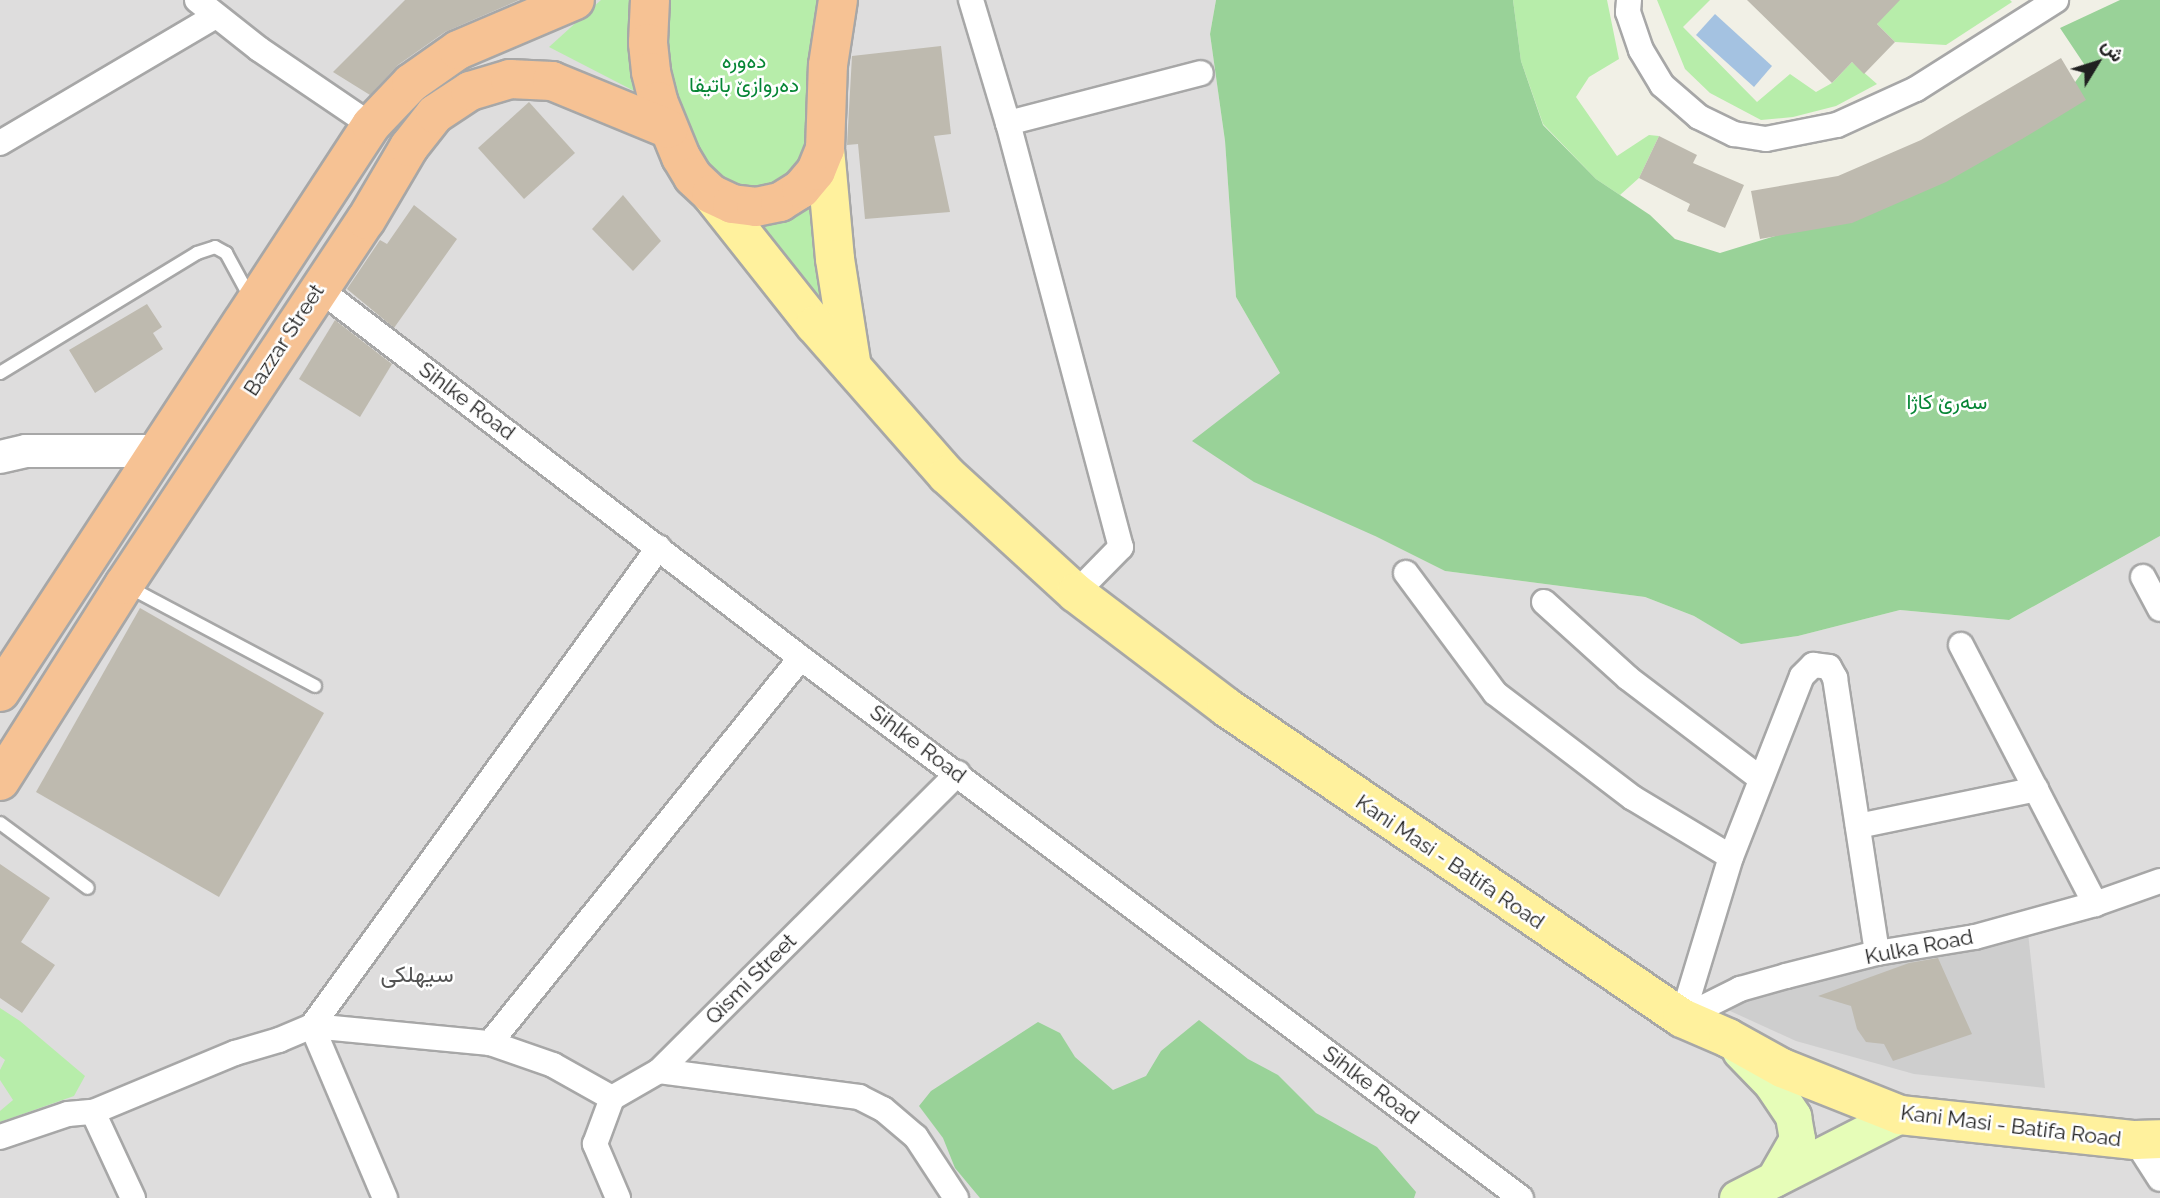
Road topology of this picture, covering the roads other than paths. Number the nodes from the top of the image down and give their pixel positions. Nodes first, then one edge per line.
1 (575, 0) edge
2 (650, 0) edge
3 (971, 0) edge
4 (1629, 0) edge
5 (2056, 0) edge
6 (839, 2) edge
7 (205, 8) edge
8 (1201, 73) dead end
9 (1008, 124) junction
10 (371, 125) junction
11 (669, 129) junction
12 (0, 143) edge
13 (825, 149) junction
14 (711, 194) junction
15 (318, 288) junction
16 (255, 306) junction
17 (852, 367) junction
18 (0, 373) edge
19 (156, 451) junction
20 (0, 457) edge
21 (659, 547) junction
22 (1406, 573) dead end
23 (2143, 577) dead end
24 (124, 585) junction
25 (1076, 593) junction
26 (1544, 601) dead end
27 (2160, 609) edge
28 (1961, 645) dead end
29 (801, 658) junction
30 (316, 686) dead end
31 (0, 692) edge
32 (958, 773) junction
33 (1761, 779) junction
34 (0, 781) edge
35 (2036, 789) junction
36 (0, 823) edge
37 (1858, 826) junction
38 (1731, 857) junction
39 (2160, 881) edge
40 (88, 888) dead end
41 (2095, 904) junction
42 (1877, 953) junction
43 (1682, 1018) junction
44 (312, 1026) junction
45 (1728, 1038) junction
46 (490, 1043) junction
47 (659, 1071) junction
48 (612, 1098) junction
49 (93, 1112) junction
50 (1900, 1115) junction
51 (0, 1137) edge
52 (2148, 1140) edge
53 (1774, 1179) junction
54 (2160, 1179) edge
55 (133, 1198) edge
56 (385, 1198) edge
57 (618, 1198) edge
58 (956, 1198) edge
59 (1521, 1198) edge
60 (1737, 1198) edge

1 - 10 highway, Bazzar Street
2 - 11 highway
3 - 9 street
4 - 5 street
6 - 13 highway
7 - 10 street
7 - 12 street
8 - 9 street
9 - 25 street
10 - 16 highway, Bazzar Street
11 - 14 highway
11 - 15 highway, Bazzar Street
13 - 14 highway
13 - 17 main road
14 - 17 main road, Kani Masi - Batifa Road
15 - 21 street, Sihlke Road
15 - 24 highway, Bazzar Street
16 - 18 lane
16 - 19 highway, Bazzar Street
17 - 25 main road, Kani Masi - Batifa Road
19 - 20 street
19 - 31 highway, Bazzar Street
21 - 29 street, Sihlke Road
21 - 44 street
22 - 38 street
23 - 27 street
24 - 30 lane
24 - 34 highway, Bazzar Street
25 - 43 main road, Kani Masi - Batifa Road
26 - 33 street
28 - 35 street
29 - 32 street, Sihlke Road
29 - 46 street
32 - 47 street, Qismi Street
32 - 59 street, Sihlke Road
33 - 37 street
33 - 38 street
35 - 37 street
35 - 41 street
36 - 40 lane
37 - 42 street
38 - 43 street
39 - 41 street, Kulka Road
41 - 42 street, Kulka Road
42 - 43 street, Kulka Road
43 - 45 main road, Kani Masi - Batifa Road
44 - 46 street
44 - 49 street
44 - 56 street
45 - 50 main road, Kani Masi - Batifa Road
45 - 53 main road
46 - 48 street
47 - 48 street, Qismi Street
47 - 58 street
48 - 57 street
49 - 51 street
49 - 55 street
50 - 52 main road, Kani Masi - Batifa Road
50 - 53 main road
52 - 54 street
53 - 60 main road

